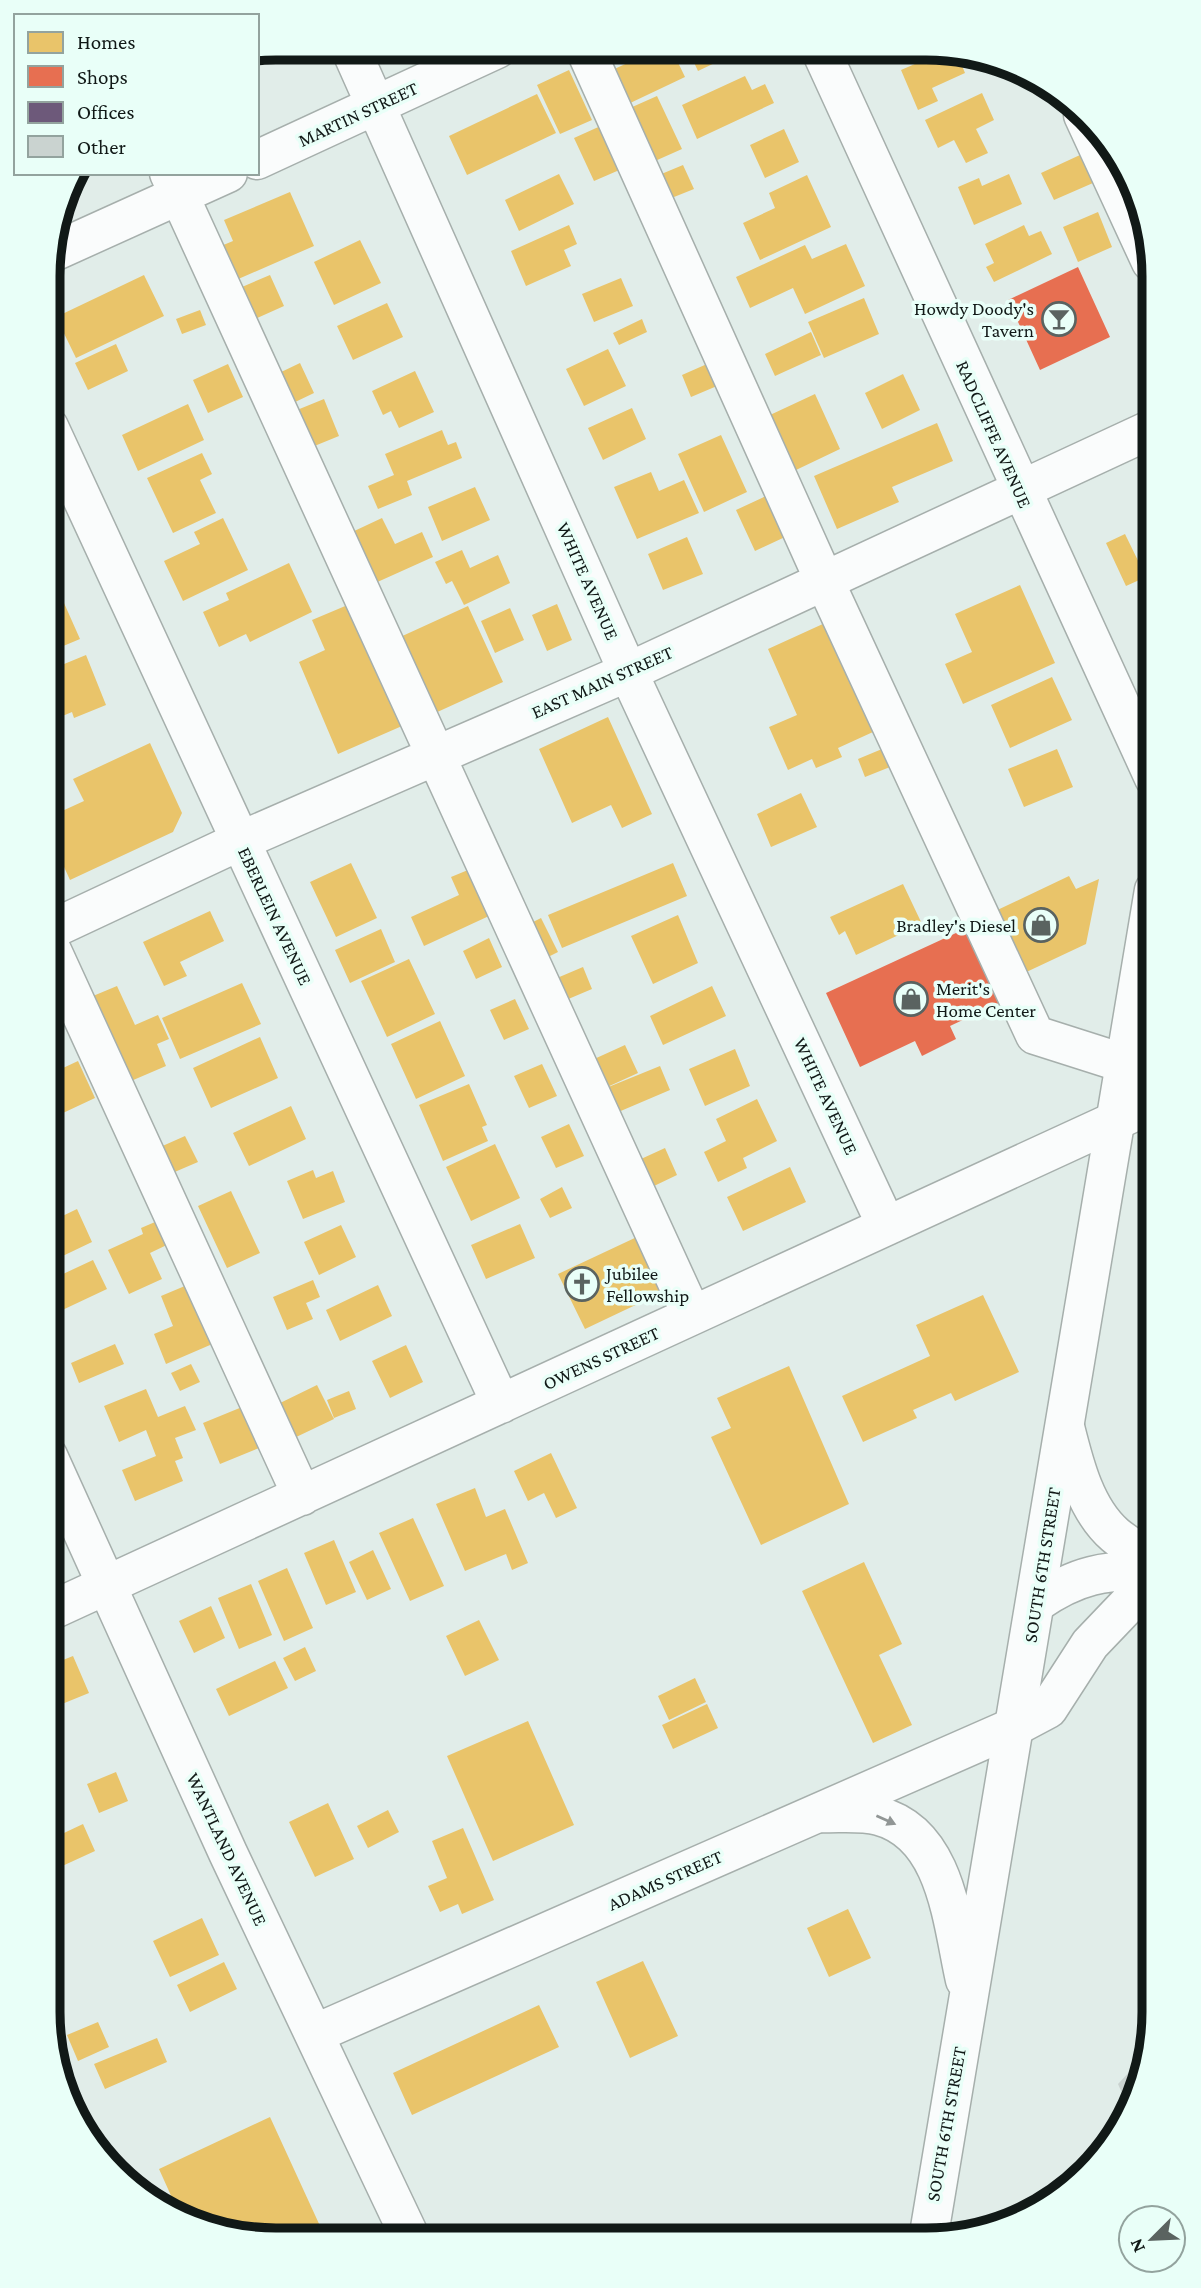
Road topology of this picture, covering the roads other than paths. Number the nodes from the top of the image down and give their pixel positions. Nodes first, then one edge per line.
1 (356, 60) edge
2 (474, 60) edge
3 (590, 60) edge
4 (825, 60) edge
5 (377, 106) junction
6 (1097, 146) edge
7 (259, 159) edge
8 (218, 175) edge
9 (174, 184) edge
10 (1135, 226) edge
11 (61, 247) edge
12 (1142, 433) edge
13 (60, 451) edge
14 (1019, 489) junction
15 (824, 580) junction
16 (628, 671) junction
17 (1142, 752) edge
18 (435, 757) junction
19 (240, 841) junction
20 (60, 925) edge
21 (1142, 967) edge
22 (60, 968) edge
23 (1126, 1064) junction
24 (1142, 1108) edge
25 (1116, 1120) junction
26 (886, 1225) junction
27 (692, 1315) junction
28 (501, 1404) junction
29 (1065, 1427) junction
30 (60, 1482) edge
31 (302, 1496) junction
32 (1141, 1552) edge
33 (1141, 1571) edge
34 (107, 1586) junction
35 (1141, 1590) edge
36 (1036, 1603) junction
37 (60, 1607) edge
38 (1016, 1726) junction
39 (819, 1813) junction
40 (969, 1993) junction
41 (314, 2034) junction
42 (406, 2228) edge
43 (930, 2228) edge

1 - 5 street, WHITE AVENUE
2 - 5 street, MARTIN STREET
3 - 15 street
4 - 14 street, RADCLIFFE AVENUE
5 - 7 street, MARTIN STREET
5 - 16 street, WHITE AVENUE
6 - 10 street
8 - 9 street
9 - 11 street
9 - 18 street
12 - 14 street, EAST MAIN STREET
13 - 19 street, EBERLEIN AVENUE
14 - 15 street, EAST MAIN STREET
14 - 17 street, RADCLIFFE AVENUE
15 - 16 street, EAST MAIN STREET
15 - 23 street
16 - 18 street, EAST MAIN STREET
16 - 26 street, WHITE AVENUE
18 - 19 street, EAST MAIN STREET
18 - 27 street
19 - 20 street, EAST MAIN STREET
19 - 28 street, EBERLEIN AVENUE
21 - 23 street, SOUTH 6TH STREET
22 - 31 street
23 - 25 street, SOUTH 6TH STREET
24 - 25 street, OWENS STREET
25 - 26 street, OWENS STREET
25 - 29 street, SOUTH 6TH STREET
26 - 27 street, OWENS STREET
27 - 28 street, OWENS STREET
28 - 31 street, OWENS STREET
29 - 32 street
29 - 36 street, SOUTH 6TH STREET
30 - 34 street, WANTLAND AVENUE
31 - 34 street, OWENS STREET
33 - 36 street
34 - 37 street, OWENS STREET
34 - 41 street, WANTLAND AVENUE
35 - 38 street, ADAMS STREET
36 - 38 street, SOUTH 6TH STREET
38 - 39 street, ADAMS STREET
38 - 40 street, SOUTH 6TH STREET
39 -> 40 street
39 - 41 street, ADAMS STREET
40 - 43 street, SOUTH 6TH STREET
41 - 42 street, WANTLAND AVENUE

